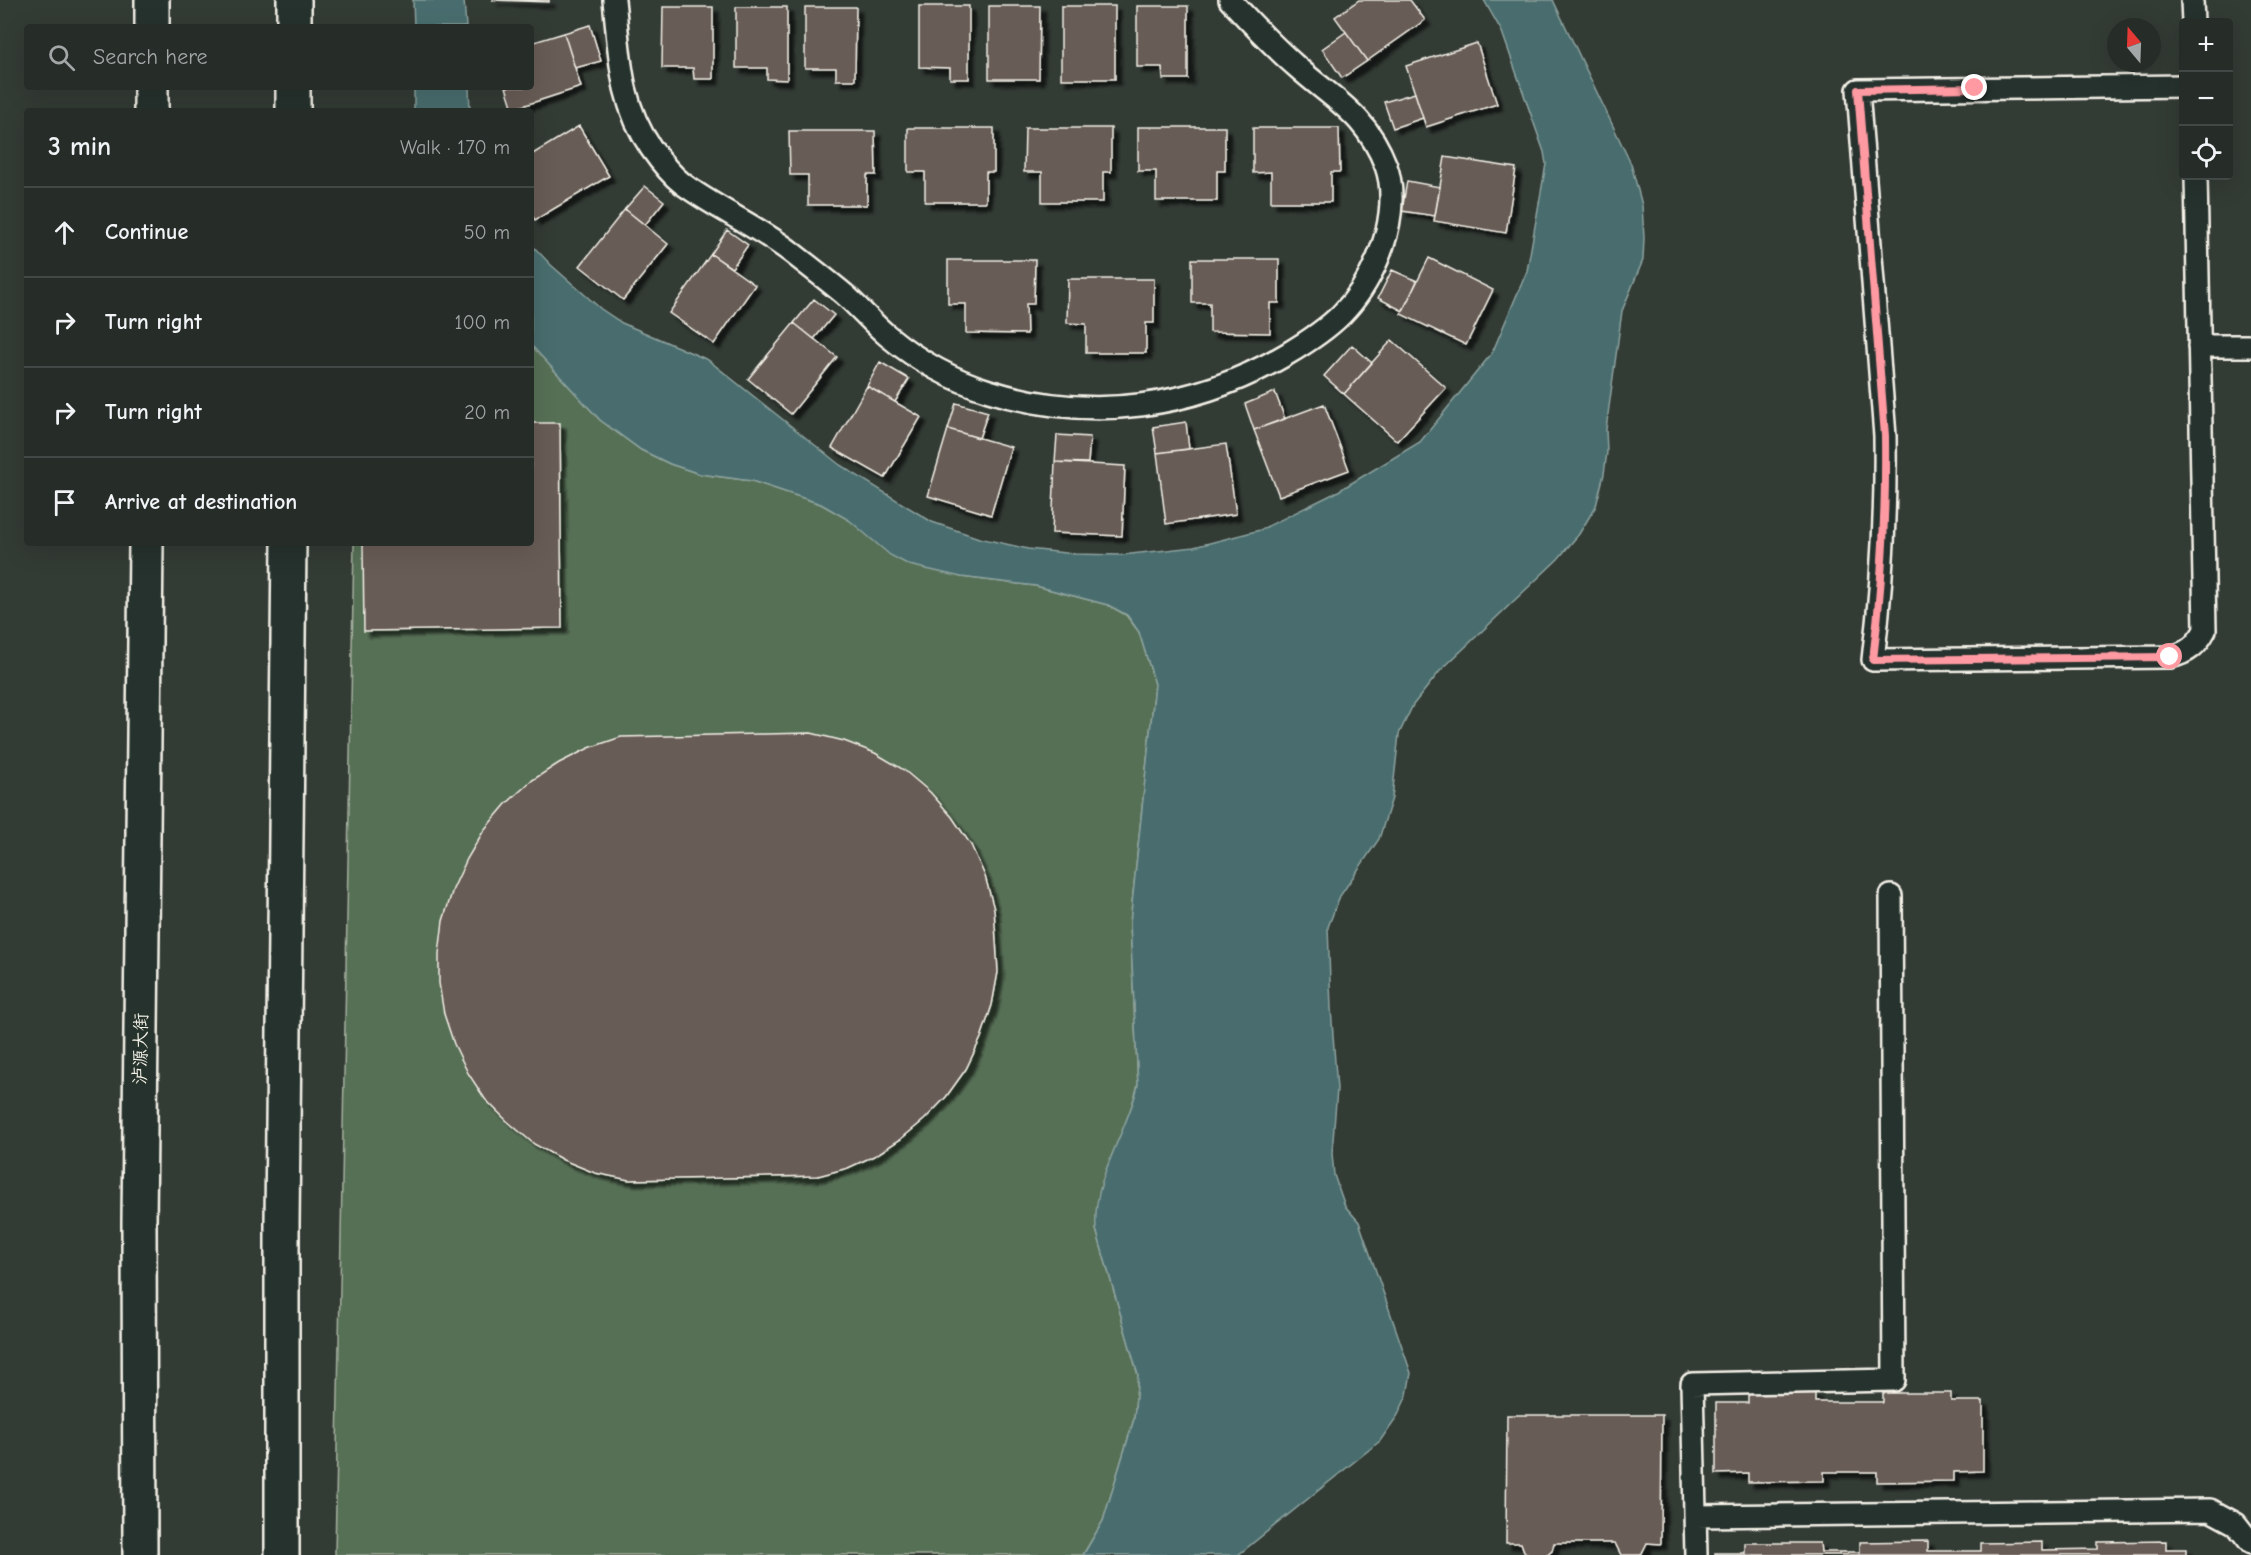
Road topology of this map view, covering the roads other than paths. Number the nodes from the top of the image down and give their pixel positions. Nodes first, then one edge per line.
1 (152, 0) edge
2 (294, 0) edge
3 (614, 0) edge
4 (1230, 0) edge
5 (2192, 0) edge
6 (2193, 18) edge
7 (152, 24) edge
8 (294, 24) edge
9 (2179, 86) edge
10 (151, 90) edge
11 (293, 90) edge
12 (151, 108) edge
13 (293, 108) edge
14 (2196, 180) edge
15 (2199, 346) junction
16 (2251, 346) edge
17 (146, 546) edge
18 (289, 546) edge
19 (1891, 896) dead end
20 (1695, 1516) junction
21 (2251, 1543) edge
22 (140, 1555) edge
23 (282, 1555) edge
24 (1696, 1555) edge

1 - 7 main road
2 - 8 main road
3 - 4 lane
5 - 6 lane
9 - 15 lane
10 - 12 main road
11 - 13 main road
14 - 15 lane
15 - 16 lane
17 - 22 main road, 泸源大街
18 - 23 main road
19 - 20 lane
20 - 21 lane
20 - 24 lane

